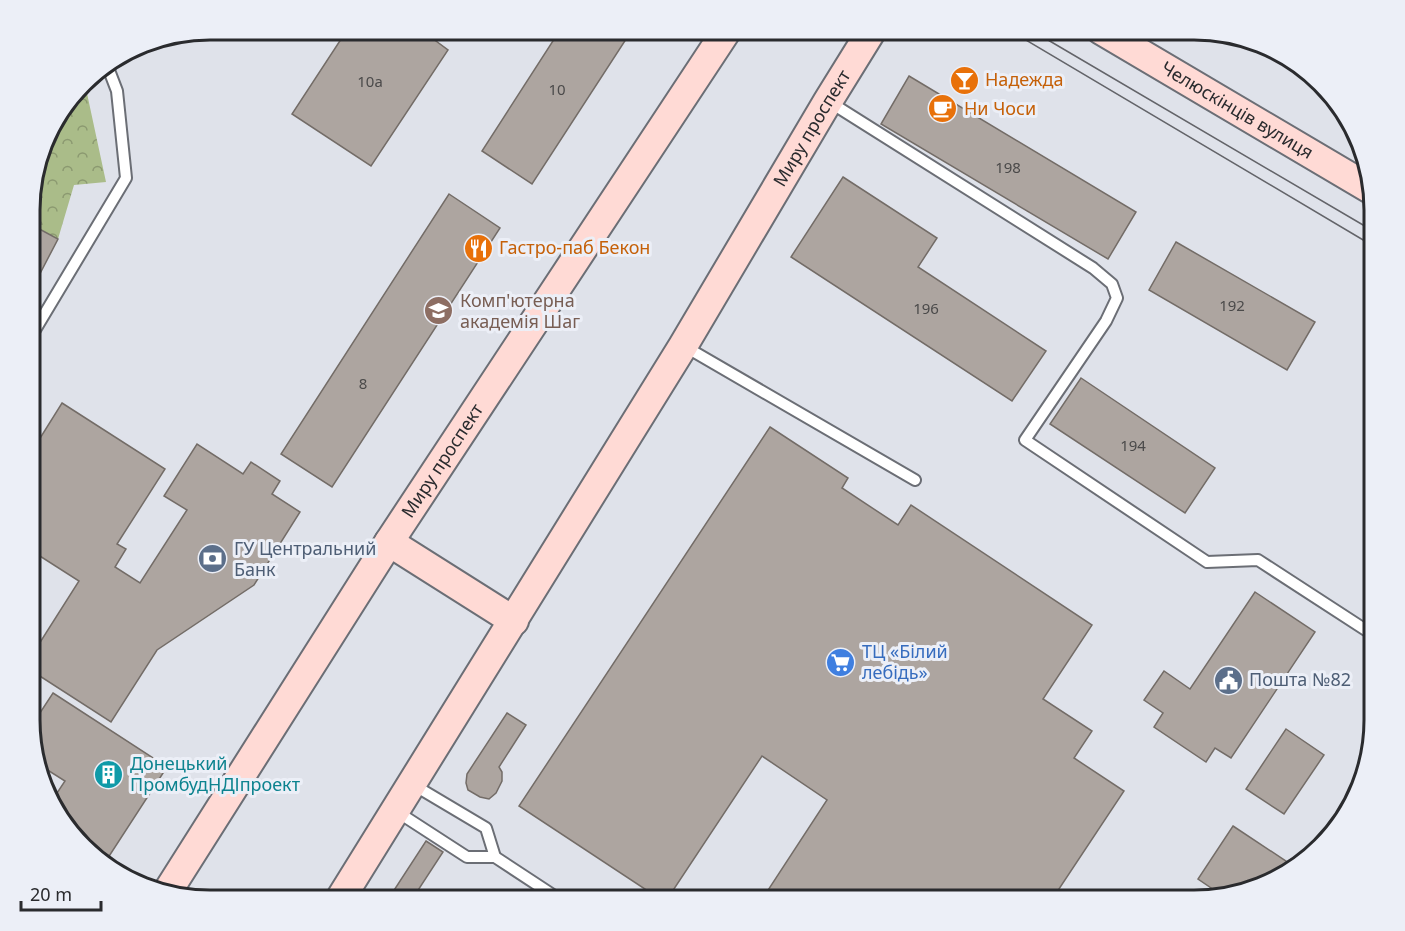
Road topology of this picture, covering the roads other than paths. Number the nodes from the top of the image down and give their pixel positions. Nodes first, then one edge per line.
1 (720, 40) edge
2 (866, 40) edge
3 (1118, 40) edge
4 (110, 73) edge
5 (828, 101) junction
6 (1362, 184) edge
7 (40, 322) edge
8 (683, 346) junction
9 (915, 480) dead end
10 (389, 542) junction
11 (514, 621) junction
12 (1364, 629) edge
13 (412, 784) junction
14 (396, 811) junction
15 (495, 857) junction
16 (171, 886) edge
17 (346, 890) edge
18 (545, 890) edge

1 - 10 main road, Миру проспект
2 - 5 main road, Миру проспект
3 - 6 main road, Челюскінців вулиця
4 - 7 lane
5 - 8 main road, Миру проспект
5 - 12 lane
8 - 9 lane
8 - 11 main road, Миру проспект
10 - 11 main road
10 - 16 main road, Миру проспект
11 - 13 main road, Миру проспект
13 - 14 main road, Миру проспект
13 - 15 lane
14 - 15 lane
14 - 17 main road, Миру проспект
15 - 18 lane

